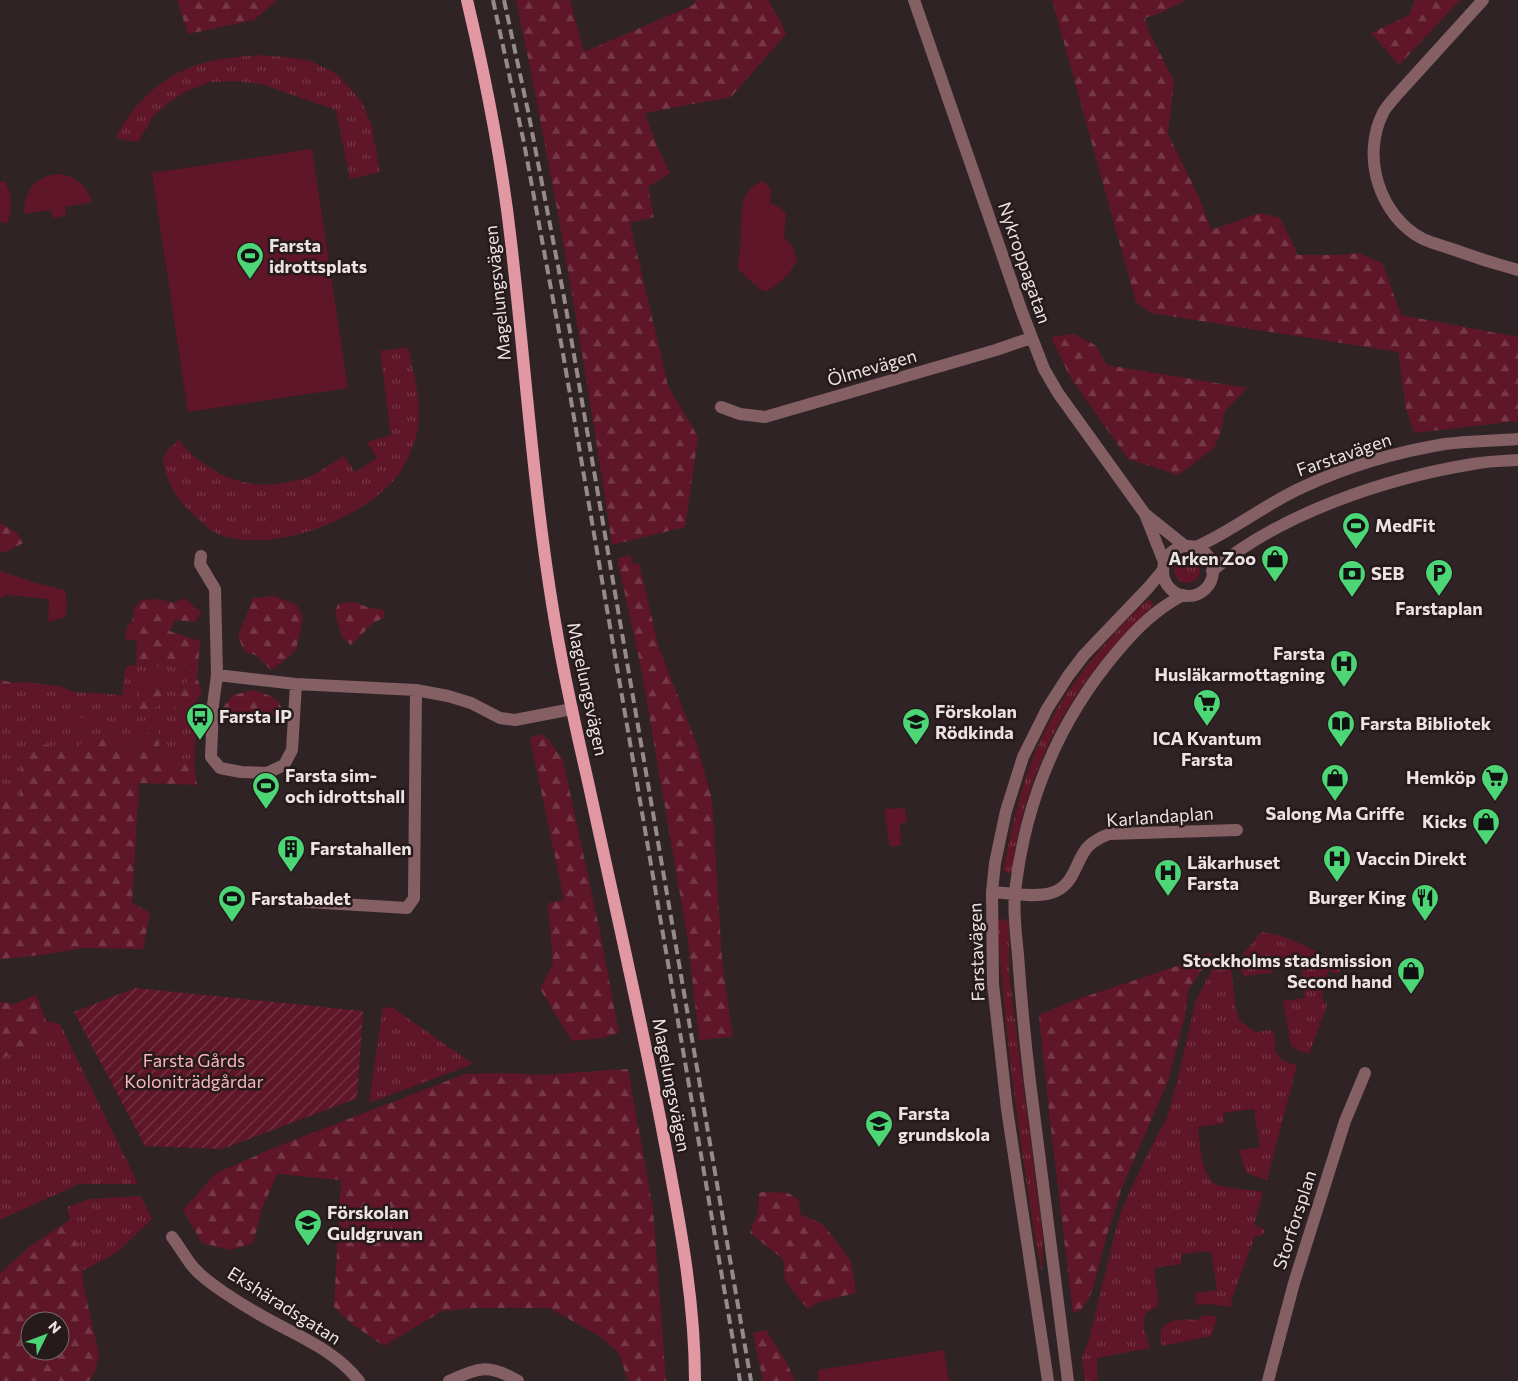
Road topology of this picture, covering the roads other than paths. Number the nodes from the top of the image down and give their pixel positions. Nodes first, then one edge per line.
1 (467, 0) edge
2 (914, 0) edge
3 (1483, 0) edge
4 (1518, 270) edge
5 (1031, 338) junction
6 (722, 407) dead end
7 (1518, 439) edge
8 (1500, 441) junction
9 (1518, 460) edge
10 (1474, 464) junction
11 (1145, 514) junction
12 (1190, 546) junction
13 (201, 556) dead end
14 (1163, 566) junction
15 (1212, 571) junction
16 (1183, 595) junction
17 (217, 675) junction
18 (296, 684) junction
19 (416, 690) junction
20 (572, 709) junction
21 (1237, 830) dead end
22 (992, 892) junction
23 (1014, 894) junction
24 (276, 900) dead end
25 (1365, 1073) dead end
26 (172, 1237) dead end
27 (359, 1381) edge
28 (450, 1381) edge
29 (518, 1381) edge
30 (695, 1381) edge
31 (1048, 1381) edge
32 (1068, 1381) edge
33 (1268, 1381) edge

1 - 20 main road, Magelungsvägen
2 - 5 street, Nykroppagatan
3 - 4 street
5 - 6 street, Ölmevägen
5 - 11 street, Nykroppagatan
7 - 8 street, Farstavägen
8 - 10 street
8 - 12 street, Farstavägen
9 - 10 street
10 - 15 street
11 - 12 street, Nykroppagatan
11 - 14 street, Nykroppagatan
12 - 14 street, Farstavägen
12 - 15 street
13 - 17 street
14 - 16 street
14 - 22 street, Farstavägen
15 - 16 street
16 - 23 street
17 - 18 street
17 - 18 street
18 - 19 street
19 - 20 street
19 - 24 street
20 - 30 main road, Magelungsvägen
21 - 23 street, Karlandaplan
22 - 23 street, Karlandaplan
22 - 31 street, Farstavägen
23 - 32 street
25 - 33 street, Storforsplan
26 - 27 street, Ekshäradsgatan
28 - 29 street

